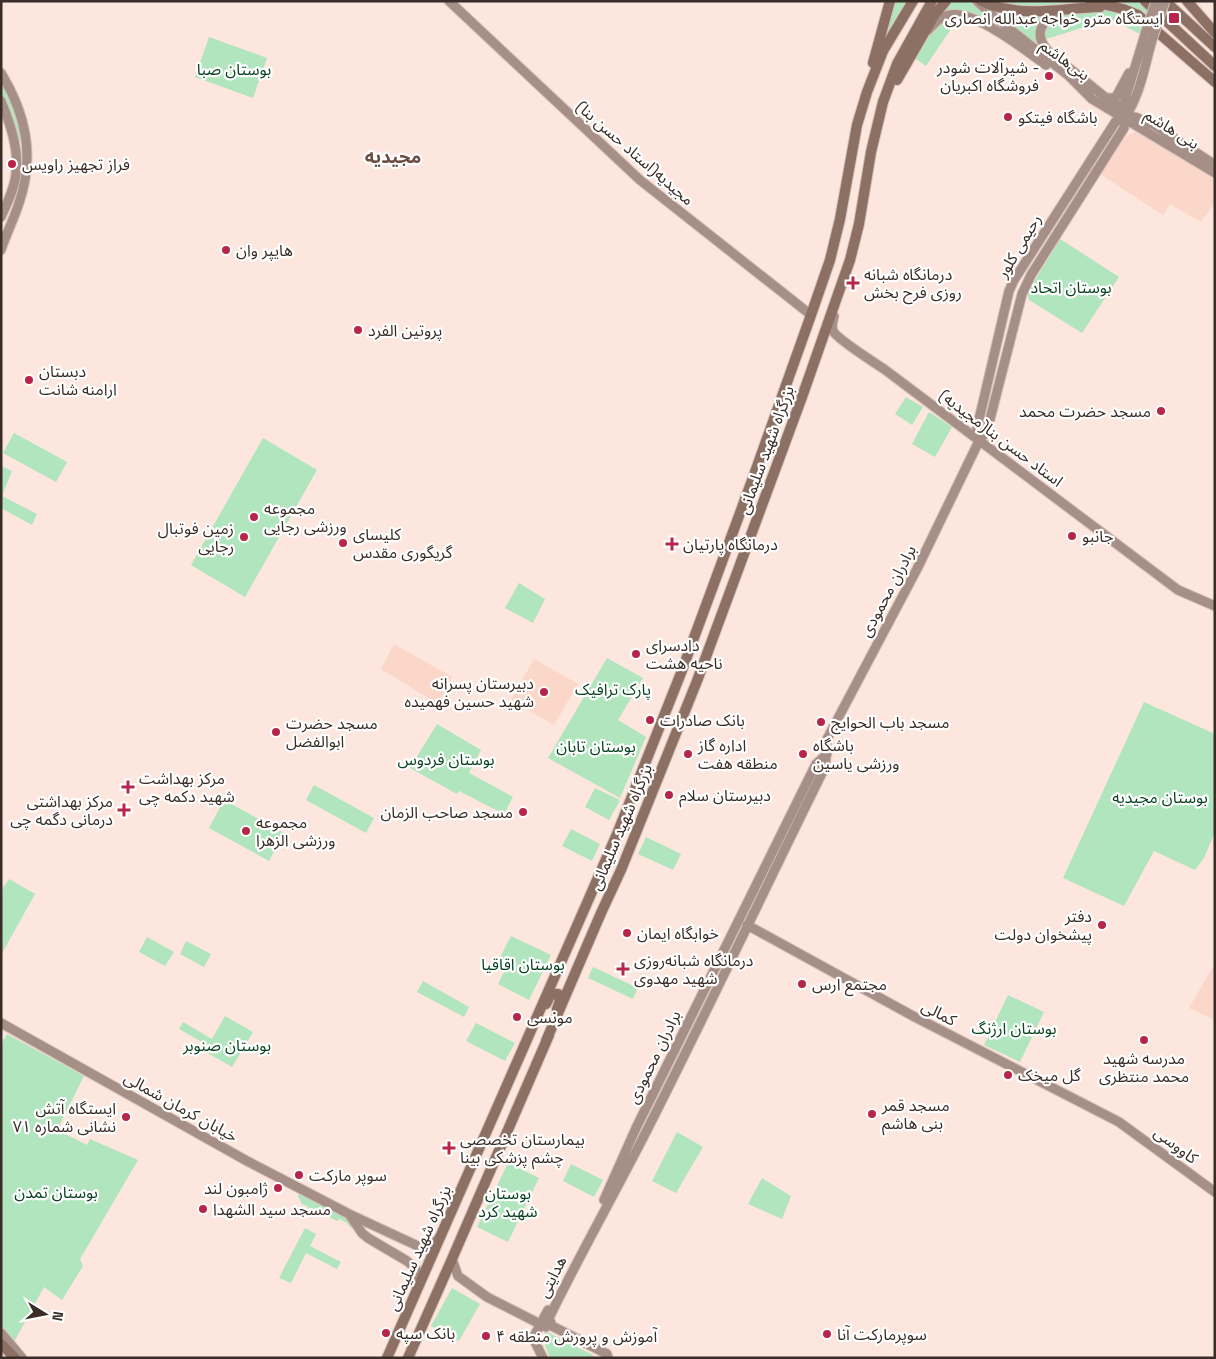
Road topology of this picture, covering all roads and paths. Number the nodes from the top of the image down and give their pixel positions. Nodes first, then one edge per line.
1 (449, 1) edge
2 (890, 1) edge
3 (913, 1) edge
4 (932, 1) edge
5 (946, 1) edge
6 (979, 1) edge
7 (1090, 1) edge
8 (1145, 1) edge
9 (1156, 1) edge
10 (1165, 1) edge
11 (1187, 1) edge
12 (1114, 6) junction
13 (1062, 10) junction
14 (1215, 33) edge
15 (1149, 34) junction
16 (919, 41) junction
17 (1215, 47) edge
18 (1140, 51) junction
19 (1215, 66) edge
20 (1, 73) edge
21 (1215, 82) edge
22 (867, 92) junction
23 (1106, 98) junction
24 (1092, 99) junction
25 (1, 101) edge
26 (883, 102) junction
27 (1125, 117) junction
28 (27, 142) junction
29 (15, 151) junction
30 (1215, 164) edge
31 (1215, 173) edge
32 (1, 217) edge
33 (1, 250) edge
34 (850, 260) junction
35 (1006, 305) junction
36 (1018, 307) junction
37 (811, 315) junction
38 (979, 441) junction
39 (1215, 606) edge
40 (827, 754) junction
41 (755, 908) junction
42 (747, 925) junction
43 (760, 932) junction
44 (571, 940) junction
45 (587, 948) junction
46 (713, 970) junction
47 (724, 976) junction
48 (1, 1023) edge
49 (527, 1037) junction
50 (546, 1041) junction
51 (1119, 1122) joint
52 (1215, 1192) edge
53 (602, 1210) junction
54 (349, 1214) junction
55 (385, 1231) junction
56 (441, 1236) junction
57 (381, 1246) junction
58 (452, 1259) junction
59 (419, 1285) junction
60 (541, 1324) junction
61 (1, 1333) edge
62 (1, 1344) edge
63 (15, 1358) edge
64 (22, 1358) edge
65 (387, 1358) edge
66 (408, 1358) edge
67 (543, 1358) edge
68 (604, 1358) edge
69 (608, 1358) edge

1 - 37 main road, مجیدیه(استاد حسن بنا)
2 - 22 highway
3 - 22 highway
4 - 26 highway, بزرگراه شهید سلیمانی
5 - 16 highway
6 - 13 highway
6 - 24 main road
7 - 12 highway
8 - 19 highway
9 - 15 main road, bridge
10 - 15 main road, bridge
10 - 17 highway
11 - 14 highway
12 - 13 highway
12 - 21 highway
13 - 23 main road
15 - 18 main road
15 - 27 main road
16 - 24 main road, بنی‌هاشم
16 - 26 highway
18 - 23 main road
18 - 27 main road
20 - 28 main road
22 - 37 highway, بزرگراه شهید سلیمانی
23 - 27 main road
24 - 27 main road
25 - 29 main road
26 - 34 highway, بزرگراه شهید سلیمانی
27 - 30 main road, بنی هاشم
27 - 31 main road, بنی هاشم
27 - 35 main road, رحیمی کلور
27 - 36 main road, برادران محمودی
28 - 29 main road
28 - 33 main road
29 - 32 main road
34 - 38 main road, استاد حسن بنا(مجیدیه)
34 - 45 highway, بزرگراه شهید سلیمانی
35 - 36 main road
35 - 38 main road, رحیمی کلور
36 - 38 main road, برادران محمودی
37 - 44 highway, بزرگراه شهید سلیمانی
38 - 39 main road, استاد حسن بنا(مجیدیه)
38 - 40 main road, برادران محمودی
40 - 41 main road, برادران محمودی
40 - 46 main road, برادران محمودی
41 - 42 main road, برادران محمودی
41 - 43 main road
42 - 43 main road, کمالی
42 - 47 main road, برادران محمودی
43 - 51 main road, کمالی
44 - 45 highway
44 - 49 highway, بزرگراه شهید سلیمانی
45 - 50 highway, بزرگراه شهید سلیمانی
46 - 47 main road
46 - 53 main road, برادران محمودی
47 - 53 main road, برادران محمودی
48 - 54 main road, خیابان کرمان شمالی
49 - 50 highway
49 - 56 highway, بزرگراه شهید سلیمانی
50 - 58 highway
51 - 52 main road, کاووسی
53 - 60 main road, برادران محمودی
53 - 69 main road, هدایتی
54 - 55 main road, خیابان کرمان شمالی
54 - 57 main road
55 - 56 main road, خیابان کرمان شمالی
55 - 57 main road
56 - 59 highway, بزرگراه شهید سلیمانی
57 - 59 main road
58 - 60 main road
58 - 66 highway
59 - 65 highway, بزرگراه شهید سلیمانی
60 - 67 main road, برادران محمودی
60 - 68 main road
61 - 64 main road
62 - 63 highway

